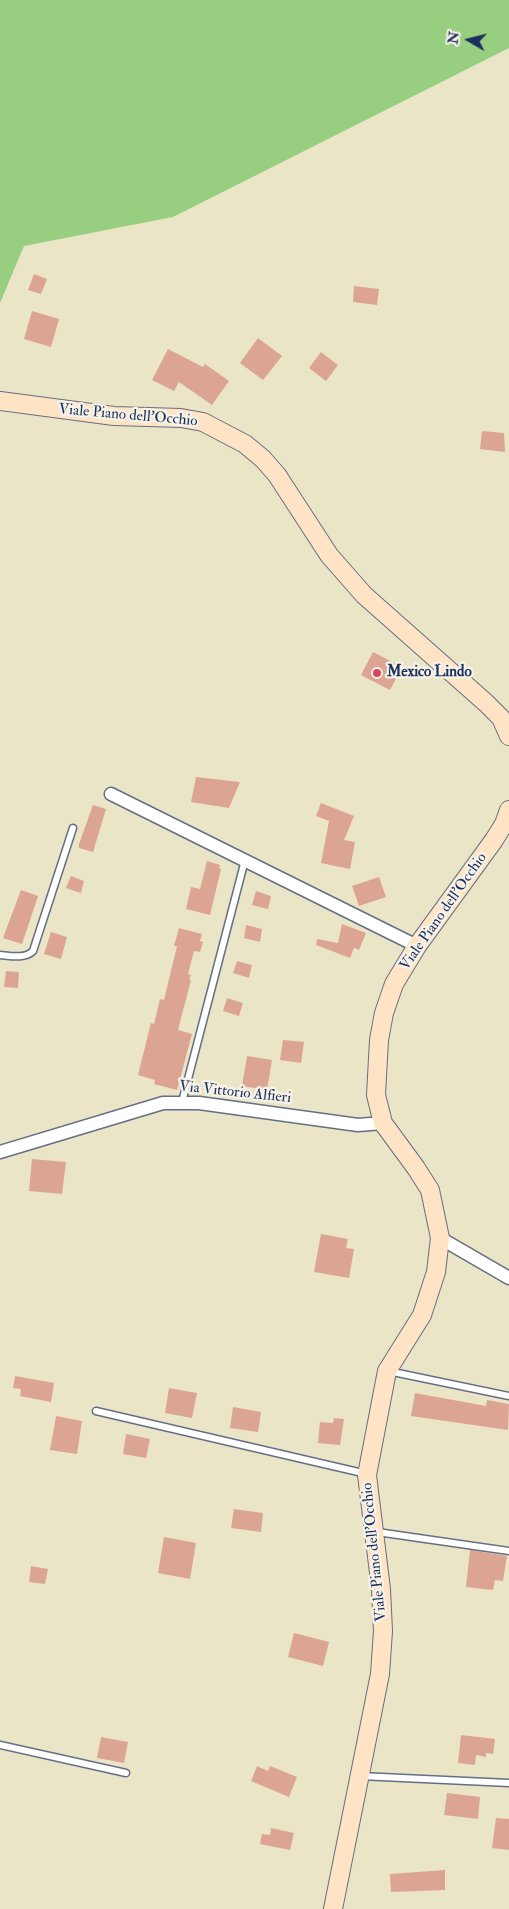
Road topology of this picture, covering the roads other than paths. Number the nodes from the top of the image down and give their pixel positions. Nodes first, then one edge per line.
1 (0, 401) edge
2 (509, 736) edge
3 (111, 794) dead end
4 (509, 810) edge
5 (73, 828) dead end
6 (245, 860) junction
7 (417, 946) junction
8 (0, 955) edge
9 (182, 1102) junction
10 (383, 1123) junction
11 (0, 1152) edge
12 (440, 1238) junction
13 (509, 1278) edge
14 (387, 1371) junction
15 (509, 1396) edge
16 (96, 1411) dead end
17 (367, 1474) junction
18 (373, 1531) junction
19 (509, 1551) edge
20 (0, 1745) edge
21 (126, 1773) dead end
22 (358, 1776) junction
23 (509, 1783) edge
24 (332, 1909) edge

1 - 2 main road, Viale Piano dell'Occhio
3 - 6 street
4 - 7 main road, Viale Piano dell'Occhio
5 - 8 lane
6 - 7 street
6 - 9 lane
7 - 10 main road, Viale Piano dell'Occhio
9 - 10 street, Via Vittorio Alfieri
9 - 11 street, Via Vittorio Alfieri
10 - 12 main road, Viale Piano dell'Occhio
12 - 13 street
12 - 14 main road, Viale Piano dell'Occhio
14 - 15 lane
14 - 17 main road, Viale Piano dell'Occhio
16 - 17 lane
17 - 18 main road, Viale Piano dell'Occhio
18 - 19 lane
18 - 22 main road, Viale Piano dell'Occhio
20 - 21 lane
22 - 23 lane
22 - 24 main road, Viale Piano dell'Occhio

